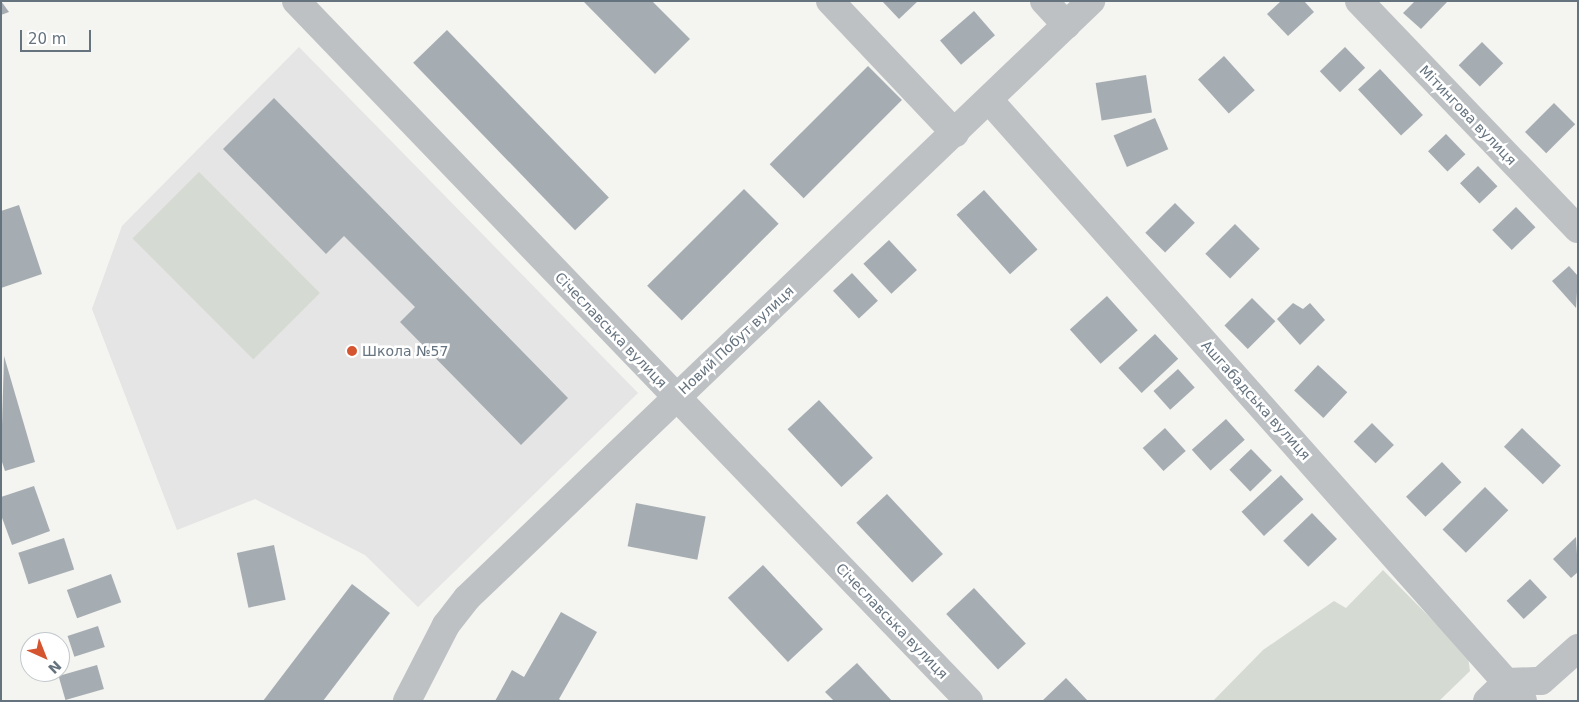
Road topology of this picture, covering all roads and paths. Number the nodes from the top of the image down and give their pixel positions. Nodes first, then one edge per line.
1 (296, 1) edge
2 (830, 1) edge
3 (1044, 1) edge
4 (1091, 1) edge
5 (1359, 1) edge
6 (1066, 25) junction
7 (989, 100) junction
8 (955, 133) junction
9 (1578, 229) edge
10 (676, 397) junction
11 (1578, 648) edge
12 (1515, 692) edge
13 (407, 701) edge
14 (969, 701) edge
15 (1487, 701) edge

1 - 10 street, Січеславська вулиця
2 - 8 street
3 - 6 street
4 - 6 street, Новий Побут вулиця
5 - 9 street, Мітингова вулиця
6 - 7 street, Новий Побут вулиця
7 - 8 street, Новий Побут вулиця
7 - 12 street, Ашгабадська вулиця
8 - 10 street, Новий Побут вулиця
10 - 13 street, Новий Побут вулиця
10 - 14 street, Січеславська вулиця
11 - 12 street
12 - 15 street

